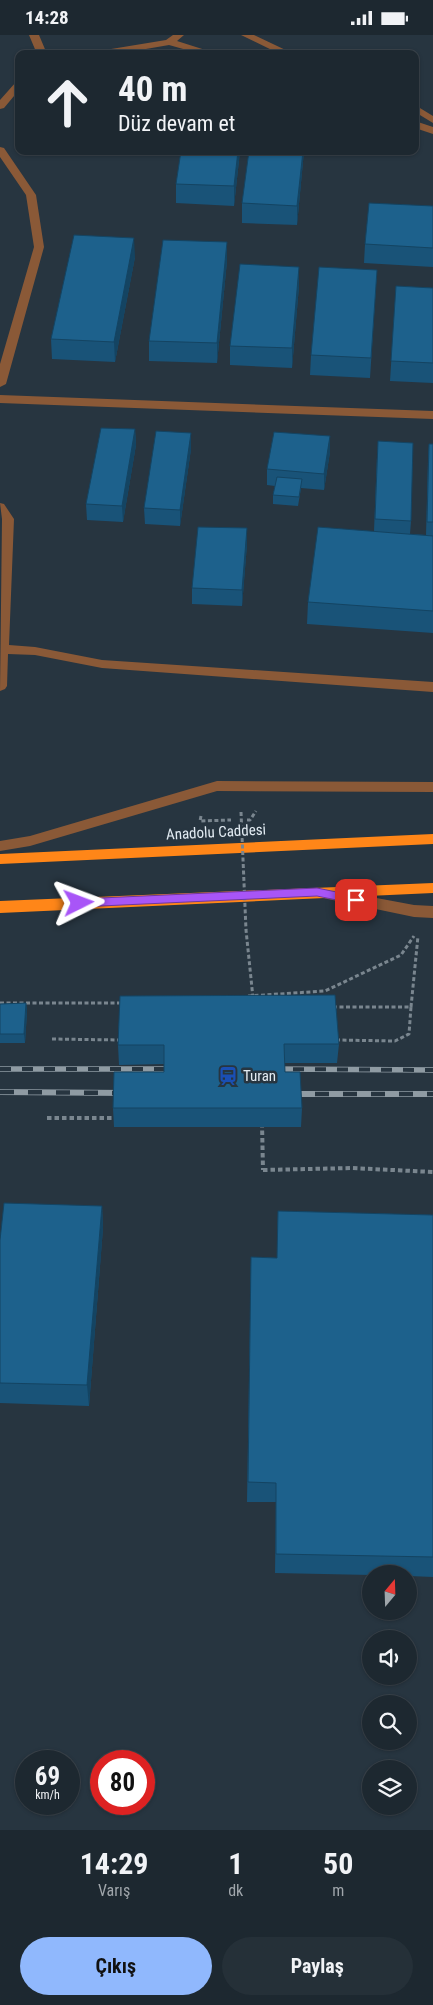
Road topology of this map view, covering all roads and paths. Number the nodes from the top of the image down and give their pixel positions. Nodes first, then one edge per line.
1 (34, 35) edge
2 (179, 35) edge
3 (246, 35) edge
4 (169, 42) junction
5 (40, 50) edge
6 (122, 50) edge
7 (198, 50) edge
8 (280, 50) edge
9 (15, 89) edge
10 (0, 106) edge
11 (419, 111) edge
12 (433, 120) edge
13 (419, 126) edge
14 (433, 131) edge
15 (0, 150) edge
16 (0, 384) edge
17 (0, 399) edge
18 (433, 415) edge
19 (0, 507) edge
20 (3, 649) junction
21 (0, 686) edge
22 (433, 687) edge
23 (433, 787) edge
24 (202, 812) dead end
25 (231, 812) dead end
26 (250, 820) dead end
27 (433, 839) edge
28 (0, 846) edge
29 (0, 859) edge
30 (433, 888) edge
31 (317, 892) junction
32 (0, 907) edge
33 (433, 913) edge
34 (246, 996) edge
35 (0, 1003) edge
36 (128, 1003) edge
37 (332, 1007) edge
38 (411, 1007) junction
39 (254, 1008) edge
40 (52, 1039) dead end
41 (130, 1040) edge
42 (330, 1040) edge
43 (47, 1118) dead end
44 (123, 1118) edge
45 (262, 1121) edge
46 (433, 1172) edge

1 - 5 lane
2 - 4 lane
3 - 8 lane
4 - 6 lane
4 - 7 lane
9 - 10 lane
11 - 12 lane
13 - 14 lane
15 - 16 lane
17 - 18 lane
19 - 20 lane
20 - 21 lane
20 - 22 lane
23 - 28 lane
24 - 26 path
25 - 39 path, bridge
27 - 29 highway, Anadolu Caddesi
30 - 31 highway
31 - 32 highway
31 - 33 lane
34 - 38 path
35 - 36 path
37 - 38 path
38 - 42 path
40 - 41 path
43 - 44 path
45 - 46 path, bridge

